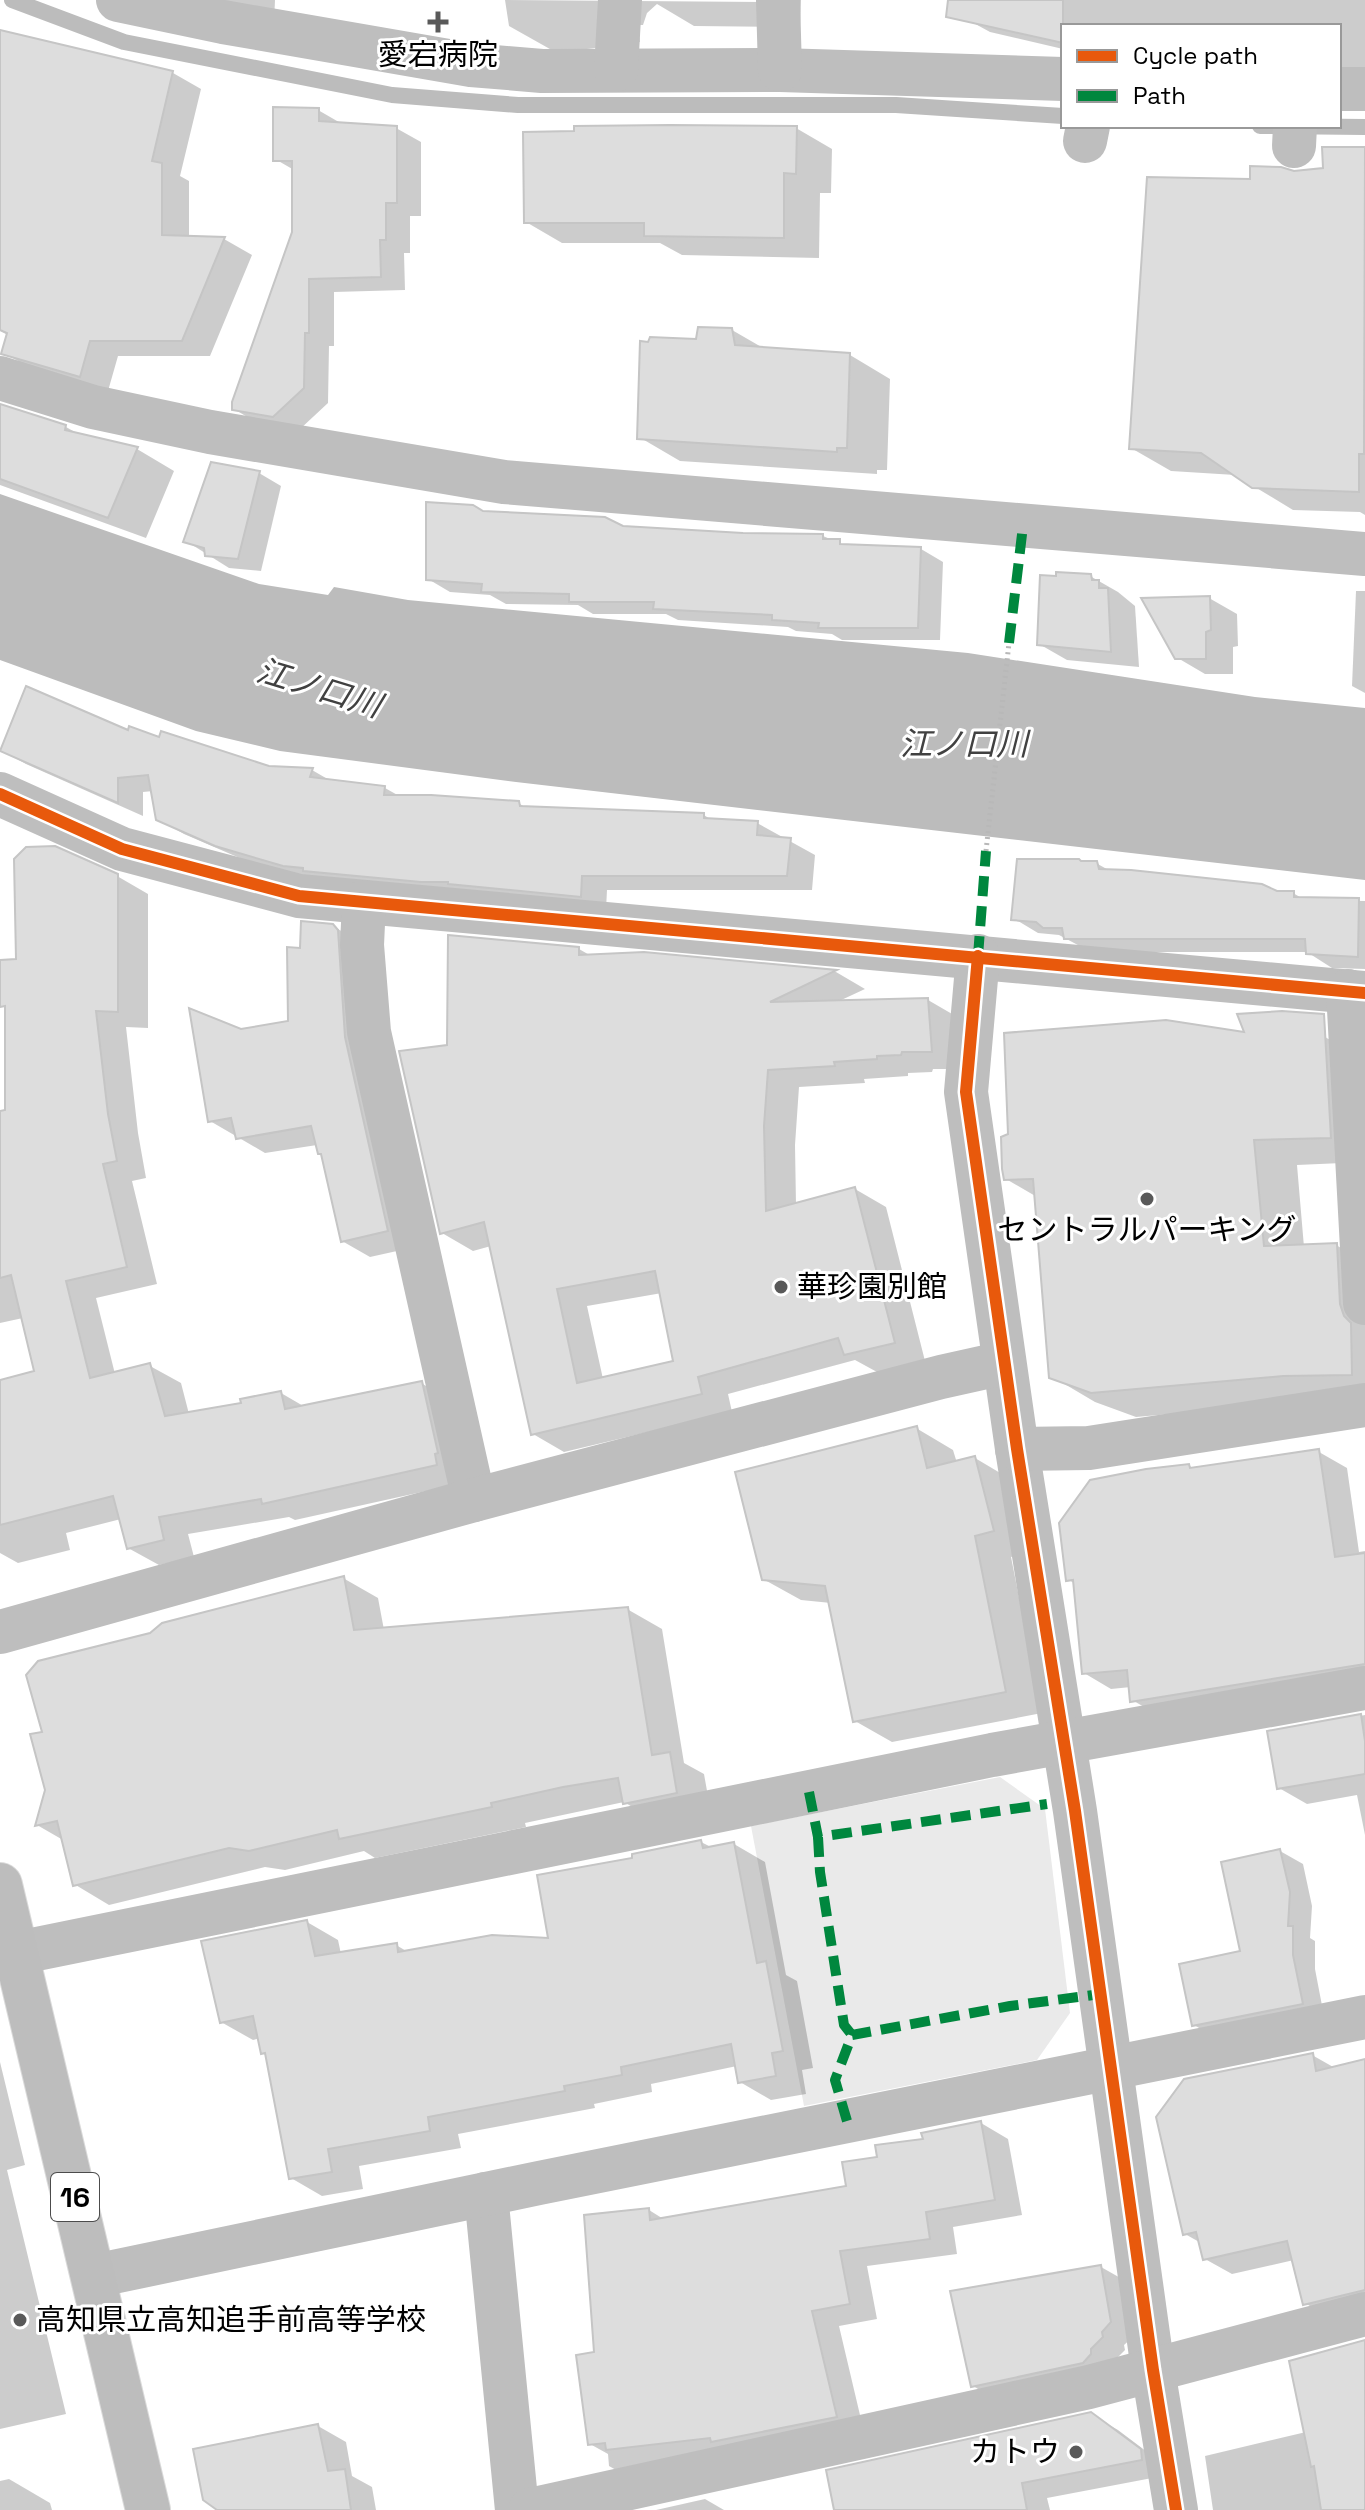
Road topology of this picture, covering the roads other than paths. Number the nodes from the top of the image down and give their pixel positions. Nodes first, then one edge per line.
1 (118, 0) edge
2 (620, 0) edge
3 (778, 0) edge
4 (616, 70) junction
5 (780, 70) junction
6 (1061, 79) edge
7 (1341, 89) edge
8 (1365, 89) edge
9 (0, 378) edge
10 (1365, 554) edge
11 (0, 794) edge
12 (364, 902) junction
13 (978, 956) junction
14 (1356, 992) edge
15 (1365, 1303) edge
16 (1004, 1363) junction
17 (1365, 1405) edge
18 (1017, 1449) junction
19 (474, 1500) junction
20 (0, 1632) edge
21 (1365, 1688) edge
22 (1063, 1743) junction
23 (0, 1885) edge
24 (17, 1953) junction
25 (1365, 2017) edge
26 (1112, 2069) junction
27 (486, 2194) junction
28 (94, 2276) junction
29 (1365, 2314) edge
30 (1153, 2370) junction
31 (148, 2510) edge
32 (517, 2510) edge
33 (530, 2510) edge
34 (1176, 2510) edge

1 - 4 street
2 - 4 street
3 - 5 street
4 - 5 street
5 - 6 street
7 - 8 street
9 - 10 street
11 - 12 street
12 - 13 street
12 - 19 street
13 - 14 street
13 - 16 street
14 - 15 street
16 - 18 street
16 - 19 street
17 - 18 street
18 - 22 street
19 - 20 street
21 - 22 street
22 - 24 street
22 - 26 street
23 - 24 main road, 16
24 - 28 main road, 16
25 - 26 street
26 - 27 street
26 - 30 street
27 - 28 street
27 - 32 street
28 - 31 main road, 16
29 - 30 street
30 - 33 street
30 - 34 street

